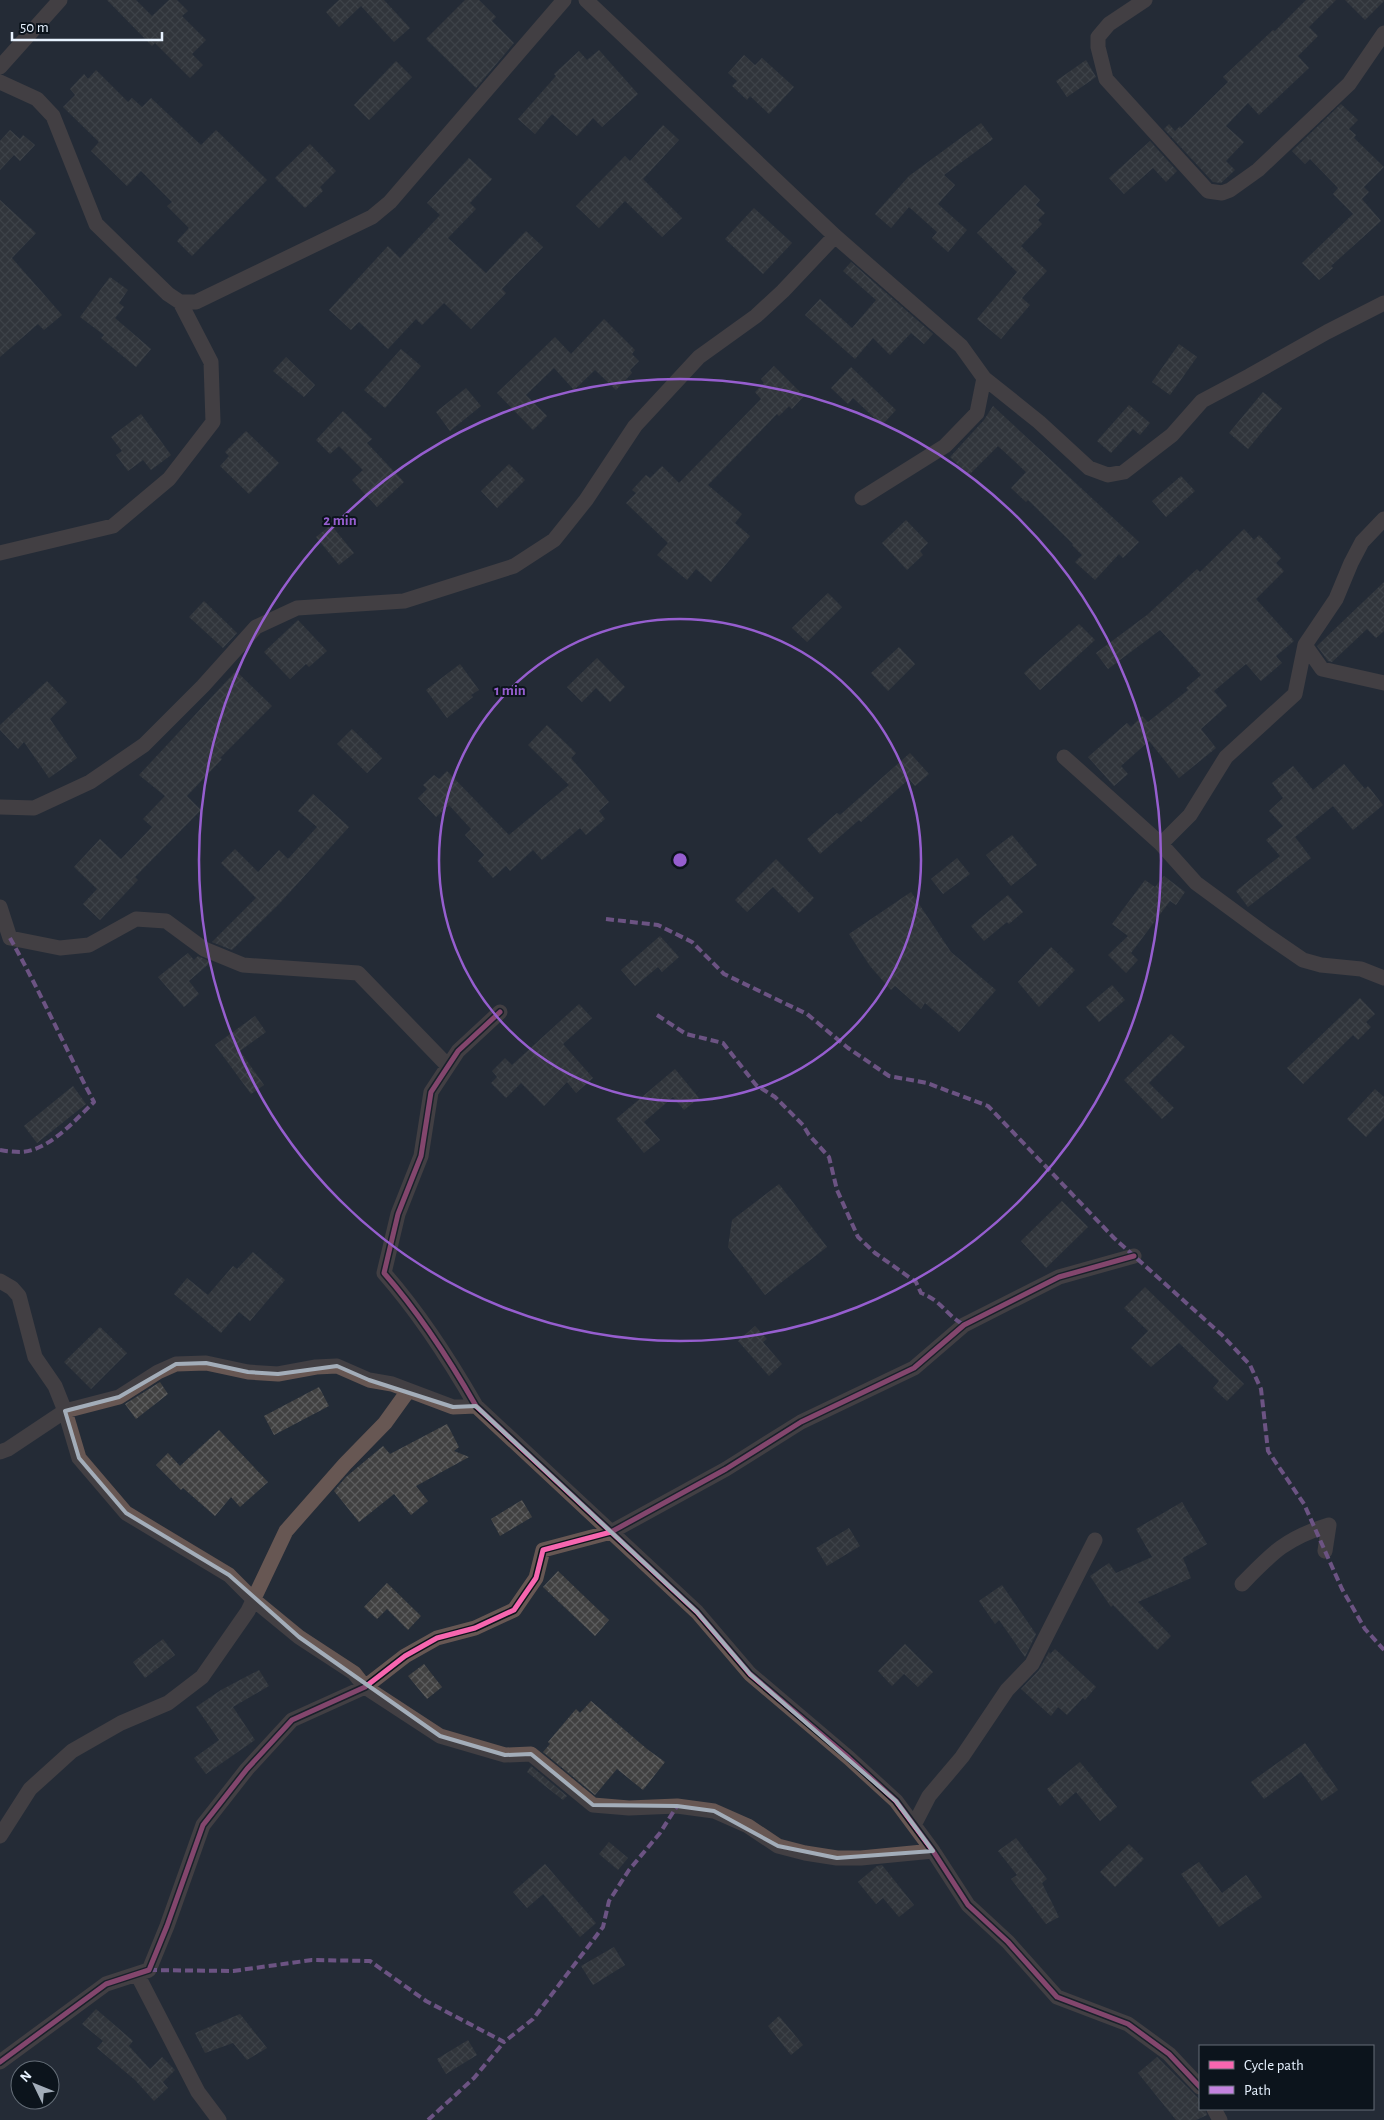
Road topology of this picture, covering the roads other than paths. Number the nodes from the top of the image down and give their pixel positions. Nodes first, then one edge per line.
1 (60, 0) edge
2 (564, 0) edge
3 (586, 0) edge
4 (1145, 0) edge
5 (1384, 33) edge
6 (0, 67) edge
7 (0, 82) edge
8 (835, 236) junction
9 (180, 302) junction
10 (1384, 303) edge
11 (984, 378) junction
12 (862, 498) dead end
13 (1384, 520) edge
14 (0, 553) edge
15 (1305, 645) junction
16 (1384, 683) edge
17 (1064, 757) dead end
18 (0, 807) edge
19 (1161, 844) junction
20 (0, 907) edge
21 (1384, 978) edge
22 (500, 1012) dead end
23 (448, 1066) junction
24 (1134, 1256) dead end
25 (0, 1281) edge
26 (408, 1390) junction
27 (476, 1406) junction
28 (65, 1411) junction
29 (0, 1452) edge
30 (611, 1532) junction
31 (1095, 1540) dead end
32 (1325, 1551) dead end
33 (1242, 1584) dead end
34 (254, 1600) junction
35 (365, 1687) junction
36 (914, 1825) junction
37 (0, 1836) edge
38 (934, 1851) junction
39 (136, 1974) junction
40 (0, 2062) edge
41 (1199, 2086) edge
42 (219, 2120) edge

1 - 6 street
2 - 9 street
3 - 8 street
4 - 5 street
7 - 9 street
8 - 11 street
8 - 18 street
9 - 14 street
10 - 11 street
11 - 12 street
13 - 15 street
15 - 16 street
15 - 19 street
17 - 19 street
19 - 21 street
20 - 23 street
22 - 23 street
23 - 27 street
24 - 30 street
25 - 28 street
26 - 27 street
26 - 28 street
26 - 34 street
27 - 30 street
28 - 29 street
28 - 34 street
30 - 35 street
30 - 36 street
31 - 36 street
32 - 33 street
34 - 35 street
34 - 37 street
35 - 38 street
35 - 39 street
36 - 38 street
38 - 41 street
39 - 40 street
39 - 42 street

